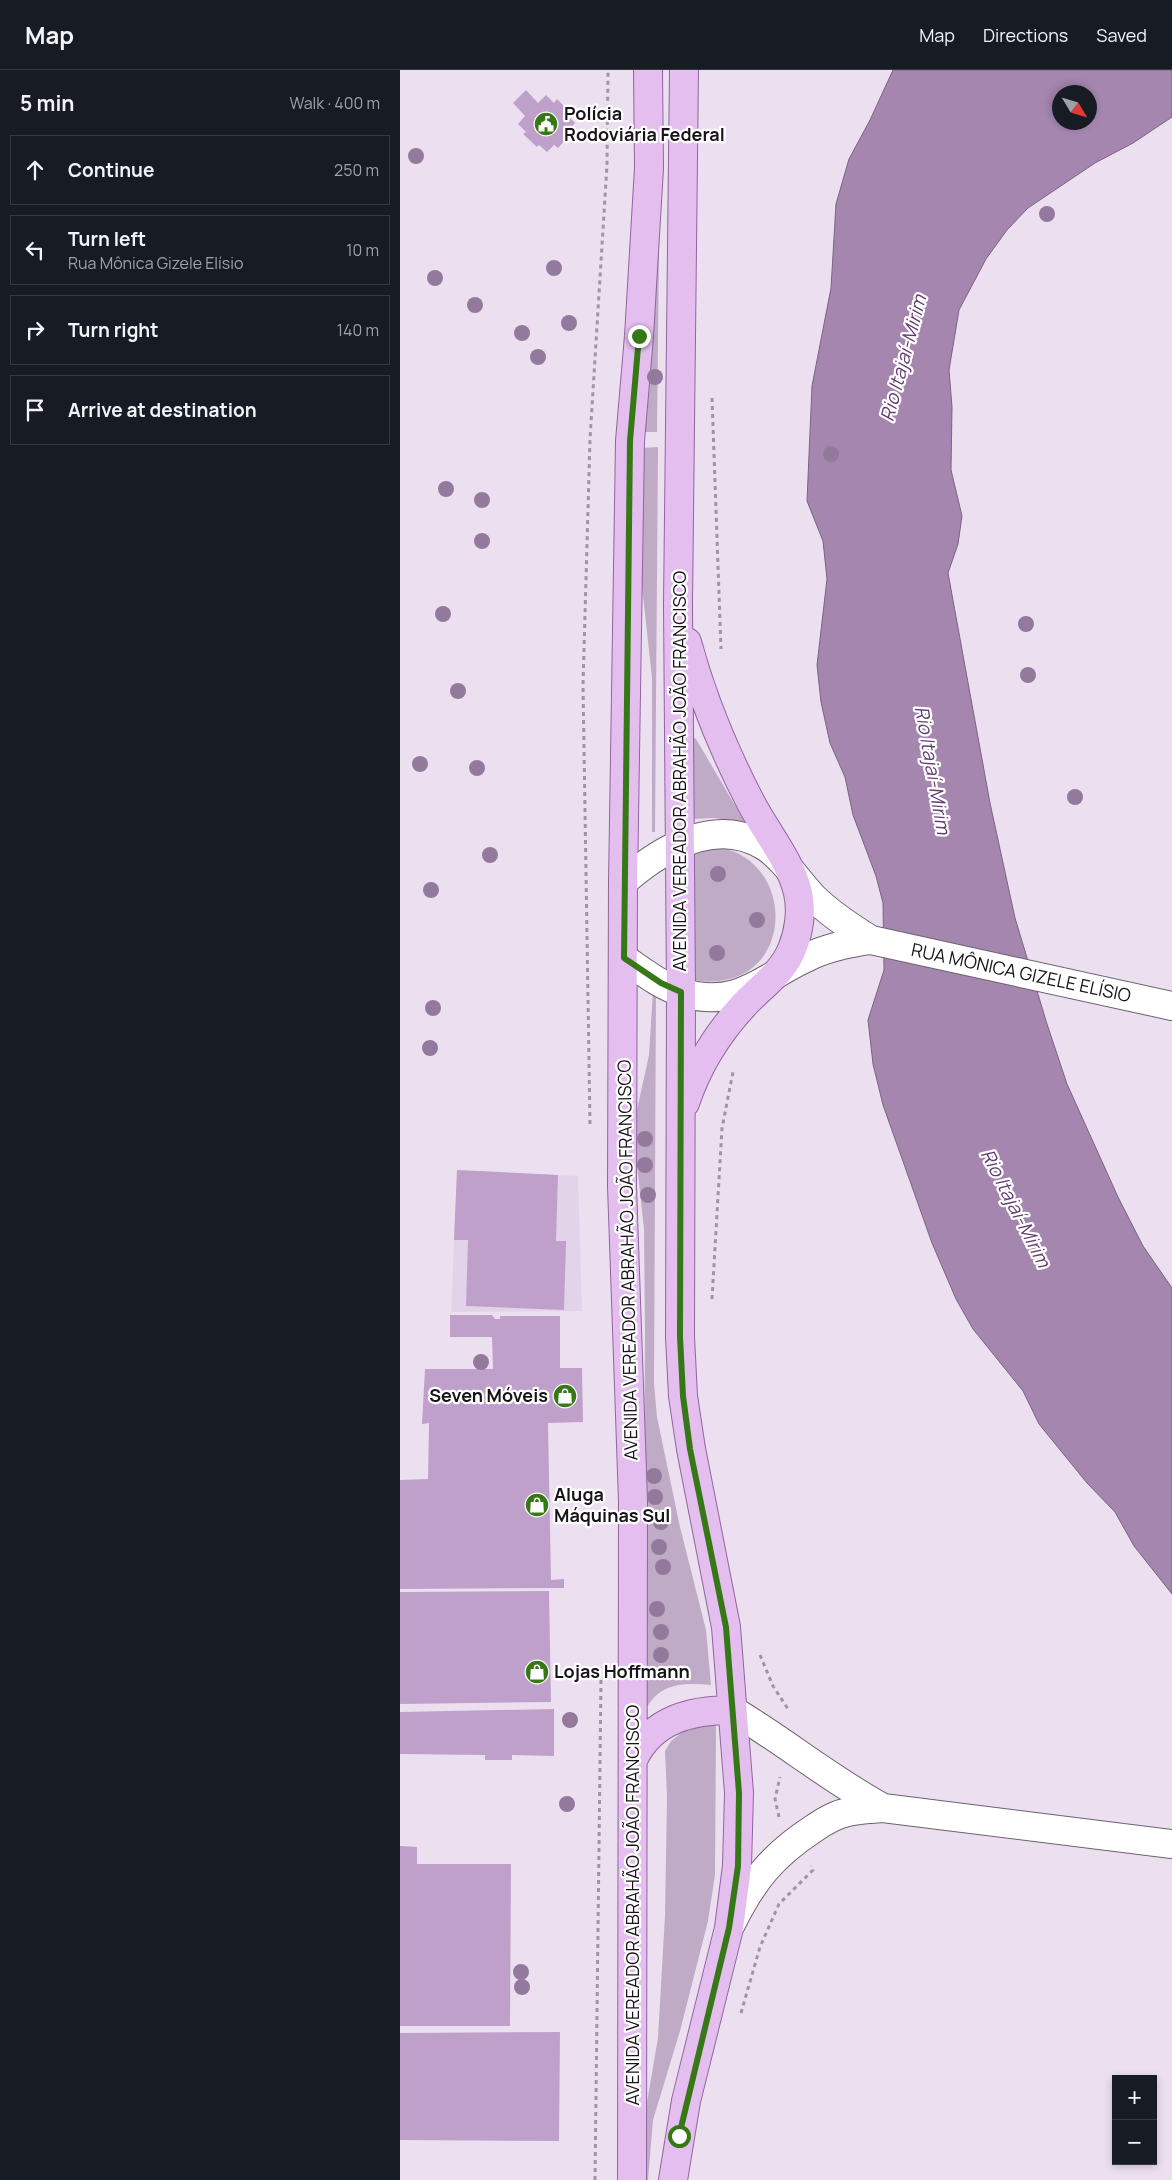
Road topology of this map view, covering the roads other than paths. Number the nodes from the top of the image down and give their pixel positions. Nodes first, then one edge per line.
1 (648, 70) edge
2 (684, 70) edge
3 (678, 604) junction
4 (678, 844) junction
5 (788, 868) junction
6 (623, 882) junction
7 (882, 942) junction
8 (624, 958) junction
9 (776, 976) junction
10 (681, 992) junction
11 (1172, 1006) edge
12 (680, 1118) junction
13 (732, 1710) junction
14 (634, 1758) junction
15 (883, 1808) junction
16 (1172, 1844) edge
17 (729, 1928) junction
18 (632, 2180) edge
19 (673, 2180) edge

1 - 6 main road, AVENIDA VEREADOR ABRAHÃO JOÃO FRANCISCO
2 - 3 main road, AVENIDA VEREADOR ABRAHÃO JOÃO FRANCISCO
3 - 4 main road, AVENIDA VEREADOR ABRAHÃO JOÃO FRANCISCO
3 - 5 main road
4 - 5 street, RUA MÔNICA GIZELE ELÍSIO
4 - 6 street, RUA MÔNICA GIZELE ELÍSIO
4 - 10 main road, AVENIDA VEREADOR ABRAHÃO JOÃO FRANCISCO
5 - 7 street, RUA MÔNICA GIZELE ELÍSIO
5 - 9 main road
6 - 8 main road, AVENIDA VEREADOR ABRAHÃO JOÃO FRANCISCO
7 - 9 street, RUA MÔNICA GIZELE ELÍSIO
7 - 11 street, RUA MÔNICA GIZELE ELÍSIO
8 - 10 street, RUA MÔNICA GIZELE ELÍSIO
8 - 14 main road, AVENIDA VEREADOR ABRAHÃO JOÃO FRANCISCO
9 - 10 street, RUA MÔNICA GIZELE ELÍSIO
9 - 12 main road
10 - 12 main road, AVENIDA VEREADOR ABRAHÃO JOÃO FRANCISCO
12 - 13 main road, AVENIDA VEREADOR ABRAHÃO JOÃO FRANCISCO
13 - 14 main road
13 - 15 street
13 - 17 main road, AVENIDA VEREADOR ABRAHÃO JOÃO FRANCISCO
14 - 18 main road, AVENIDA VEREADOR ABRAHÃO JOÃO FRANCISCO
15 - 16 street
15 - 17 street
17 - 19 main road, AVENIDA VEREADOR ABRAHÃO JOÃO FRANCISCO

